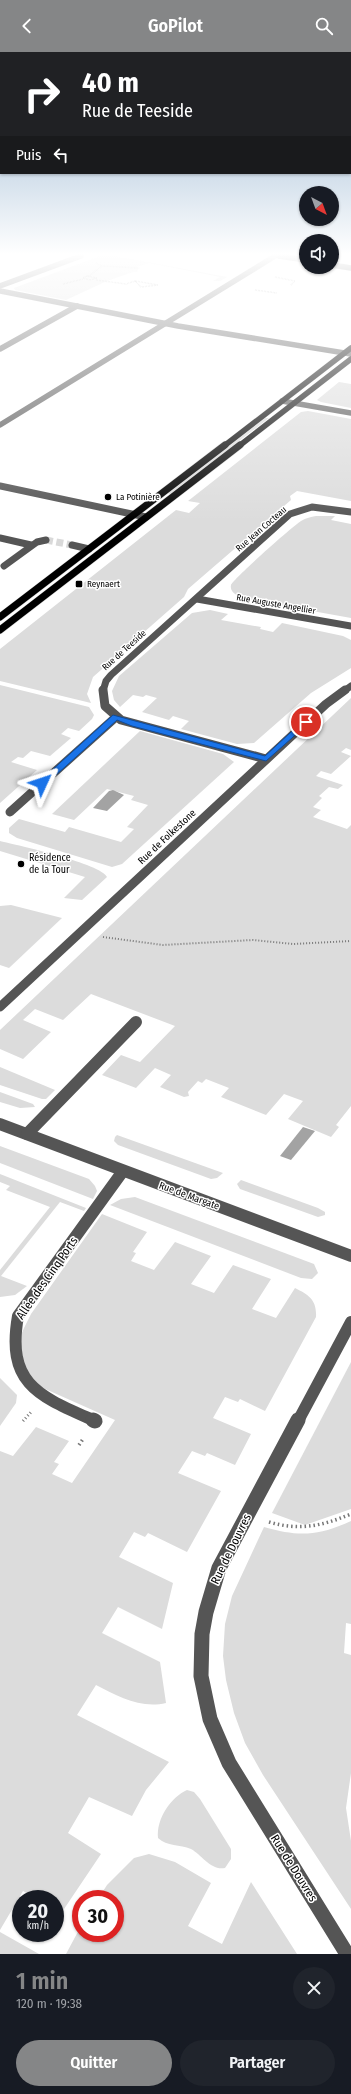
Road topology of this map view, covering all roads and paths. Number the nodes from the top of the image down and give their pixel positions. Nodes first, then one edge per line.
1 (131, 345) edge
2 (292, 345) edge
3 (351, 348) edge
4 (348, 354) edge
5 (351, 359) edge
6 (282, 401) junction
7 (294, 403) junction
8 (351, 413) edge
9 (0, 425) edge
10 (0, 486) edge
11 (351, 512) edge
12 (134, 515) junction
13 (146, 518) junction
14 (0, 538) edge
15 (46, 540) tunnel mouth
16 (31, 545) junction
17 (72, 545) tunnel mouth
18 (89, 549) junction
19 (4, 566) dead end
20 (197, 599) junction
21 (0, 617) edge
22 (349, 626) edge
23 (0, 630) edge
24 (351, 686) edge
25 (116, 717) junction
26 (266, 759) junction
27 (10, 812) dead end
28 (80, 932) junction
29 (351, 941) edge
30 (0, 1007) edge
31 (136, 1022) dead end
32 (0, 1124) edge
33 (27, 1134) junction
34 (123, 1171) junction
35 (351, 1256) edge
36 (351, 1322) edge
37 (95, 1421) dead end
38 (351, 1514) edge
39 (268, 1522) dead end
40 (347, 1954) edge

1 - 9 street
2 - 4 street
3 - 4 main road
4 - 6 main road
5 - 7 main road
6 - 7 street
6 - 12 main road
7 - 8 street
7 - 13 main road
10 - 12 street
11 - 20 street, Rue Jean Cocteau
12 - 13 street
12 - 18 main road
13 - 23 main road
14 - 16 street
15 - 16 street
16 - 19 street
17 - 18 street
18 - 21 main road
20 - 22 street, Rue Auguste Angellier
20 - 25 street, Rue de Teeside
24 - 26 street, Rue de Folkestone
25 - 26 street, Rue de Teeside
25 - 27 street
26 - 28 street, Rue de Folkestone
28 - 29 path
28 - 30 street, Rue de Folkestone
31 - 33 street
32 - 33 street, Rue de Margate
33 - 34 street, Rue de Margate
34 - 35 street, Rue de Margate
34 - 37 street, Allée des Cinq Ports
36 - 40 street, Rue de Douvres
38 - 39 path

